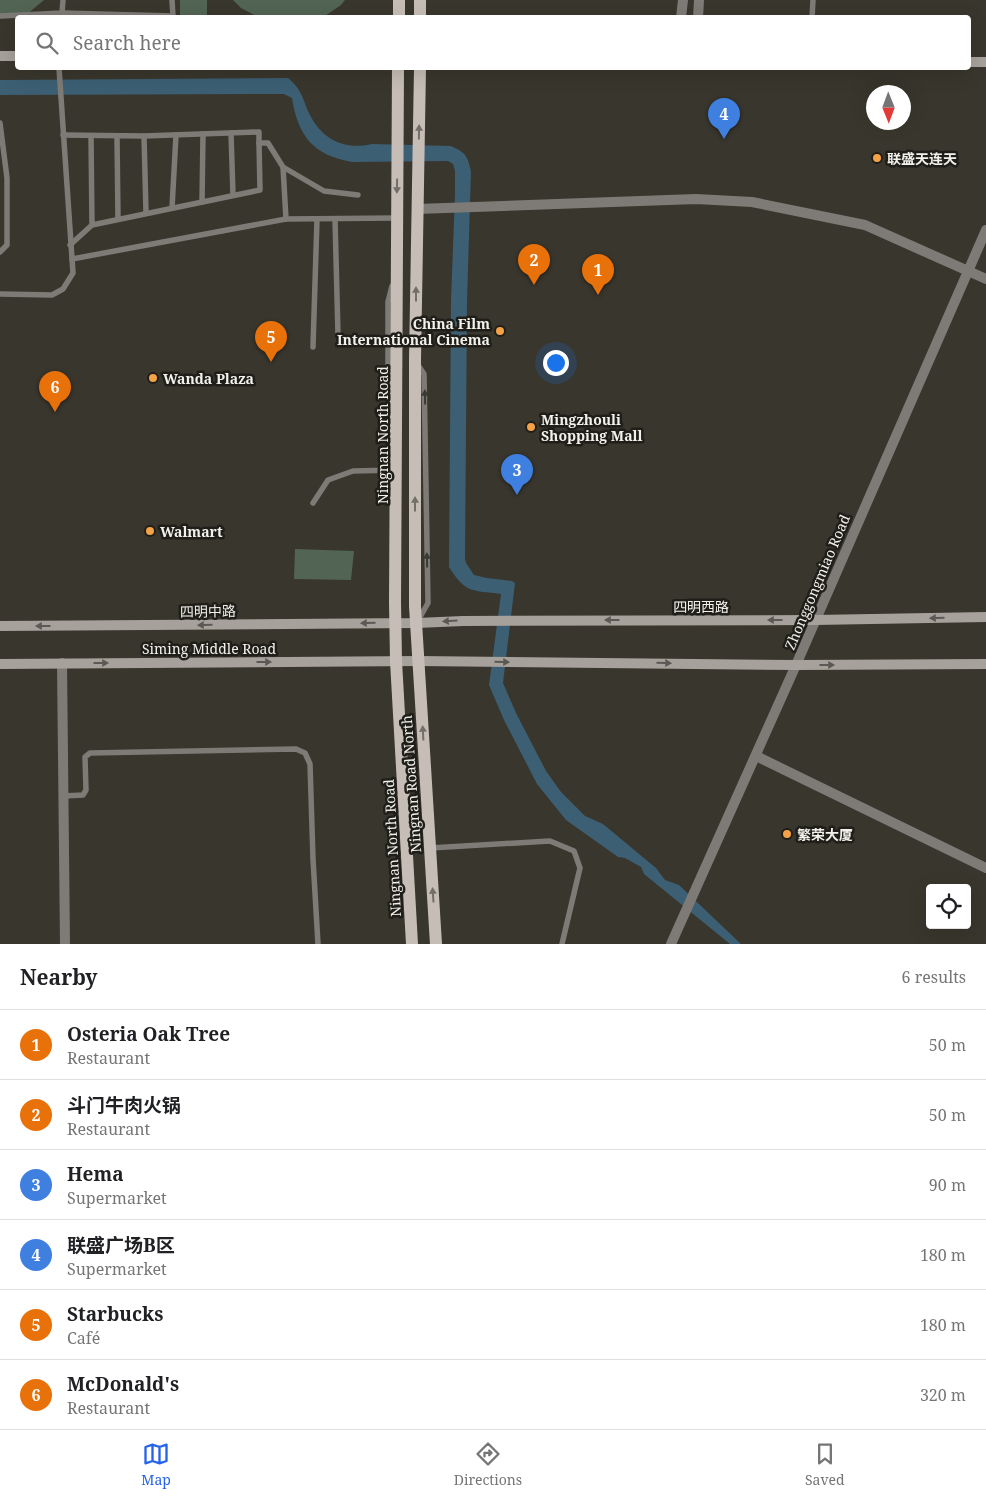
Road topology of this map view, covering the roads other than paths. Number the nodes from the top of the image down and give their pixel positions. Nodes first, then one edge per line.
1 (63, 0) edge
2 (172, 0) edge
3 (399, 0) edge
4 (420, 0) edge
5 (683, 0) edge
6 (700, 0) edge
7 (812, 0) edge
8 (62, 15) edge
9 (173, 15) edge
10 (399, 15) edge
11 (420, 15) edge
12 (681, 15) edge
13 (698, 15) edge
14 (812, 15) edge
15 (0, 16) edge
16 (15, 16) edge
17 (0, 56) edge
18 (15, 56) edge
19 (971, 62) edge
20 (986, 62) edge
21 (59, 70) edge
22 (398, 70) edge
23 (420, 70) edge
24 (0, 123) edge
25 (231, 133) junction
26 (203, 134) junction
27 (63, 135) junction
28 (176, 135) junction
29 (91, 136) junction
30 (117, 136) junction
31 (144, 136) junction
32 (259, 143) junction
33 (283, 167) junction
34 (233, 195) junction
35 (358, 195) dead end
36 (202, 202) junction
37 (172, 208) junction
38 (417, 209) junction
39 (146, 214) junction
40 (396, 218) junction
41 (118, 219) junction
42 (286, 219) junction
43 (317, 219) junction
44 (335, 219) junction
45 (92, 225) junction
46 (986, 230) edge
47 (70, 245) junction
48 (0, 252) edge
49 (72, 259) junction
50 (968, 270) junction
51 (986, 279) edge
52 (0, 294) edge
53 (338, 335) dead end
54 (314, 347) dead end
55 (396, 470) junction
56 (313, 503) dead end
57 (986, 617) edge
58 (815, 620) junction
59 (396, 623) junction
60 (417, 623) junction
61 (0, 626) edge
62 (396, 661) junction
63 (418, 661) junction
64 (62, 663) junction
65 (0, 664) edge
66 (986, 664) edge
67 (796, 665) junction
68 (756, 756) junction
69 (63, 796) junction
70 (430, 848) junction
71 (986, 868) edge
72 (64, 944) edge
73 (318, 944) edge
74 (412, 944) edge
75 (436, 944) edge
76 (562, 944) edge
77 (671, 944) edge

1 - 8 lane
2 - 9 lane
3 - 10 main road
4 - 11 main road
5 - 12 street
6 - 13 street
7 - 14 lane
15 - 16 lane
17 - 18 main road
19 - 20 main road
21 - 27 lane
22 -> 40 main road, Ningnan North Road
38 -> 23 main road
24 - 48 lane
25 - 26 lane
25 - 32 lane
25 - 34 lane
26 - 28 lane
26 - 36 lane
27 - 29 lane
27 - 47 lane
28 - 31 lane
28 - 37 lane
29 - 30 lane
29 - 45 lane
30 - 31 lane
30 - 41 lane
31 - 39 lane
32 - 33 lane
32 - 34 lane
33 - 35 lane
33 - 42 lane
34 - 36 lane
36 - 37 lane
37 - 39 lane
38 - 50 street
60 -> 38 main road
39 - 41 lane
40 - 44 lane
40 - 55 main road, Ningnan North Road
41 - 45 lane
42 - 43 lane
42 - 49 lane
43 - 44 lane
43 - 54 lane
44 - 53 lane
45 - 47 lane
46 - 50 street, Zhonggongmiao Road
47 - 49 lane
49 - 52 lane
50 - 51 street
50 - 58 street, Zhonggongmiao Road
55 - 56 lane
55 - 59 main road, Ningnan North Road
57 -> 58 main road, 四明西路
58 -> 60 main road, 四明西路
58 - 67 street, Zhonggongmiao Road
59 - 60 main road, 四明中路
59 -> 61 main road, 四明中路
59 - 62 main road, Ningnan North Road
60 - 63 main road, Ningnan Road North
62 - 63 main road, Siming Middle Road
64 -> 62 main road, Siming Middle Road
62 - 74 main road, Ningnan North Road
63 -> 67 main road
70 -> 63 main road, Ningnan Road North
64 - 65 main road, Siming Middle Road
64 - 69 street
67 -> 66 main road
67 - 68 street, Zhonggongmiao Road
68 - 71 street
68 - 77 street, Zhonggongmiao Road
69 - 72 street
69 - 73 lane
75 -> 70 main road, Ningnan Road North
70 - 76 lane

